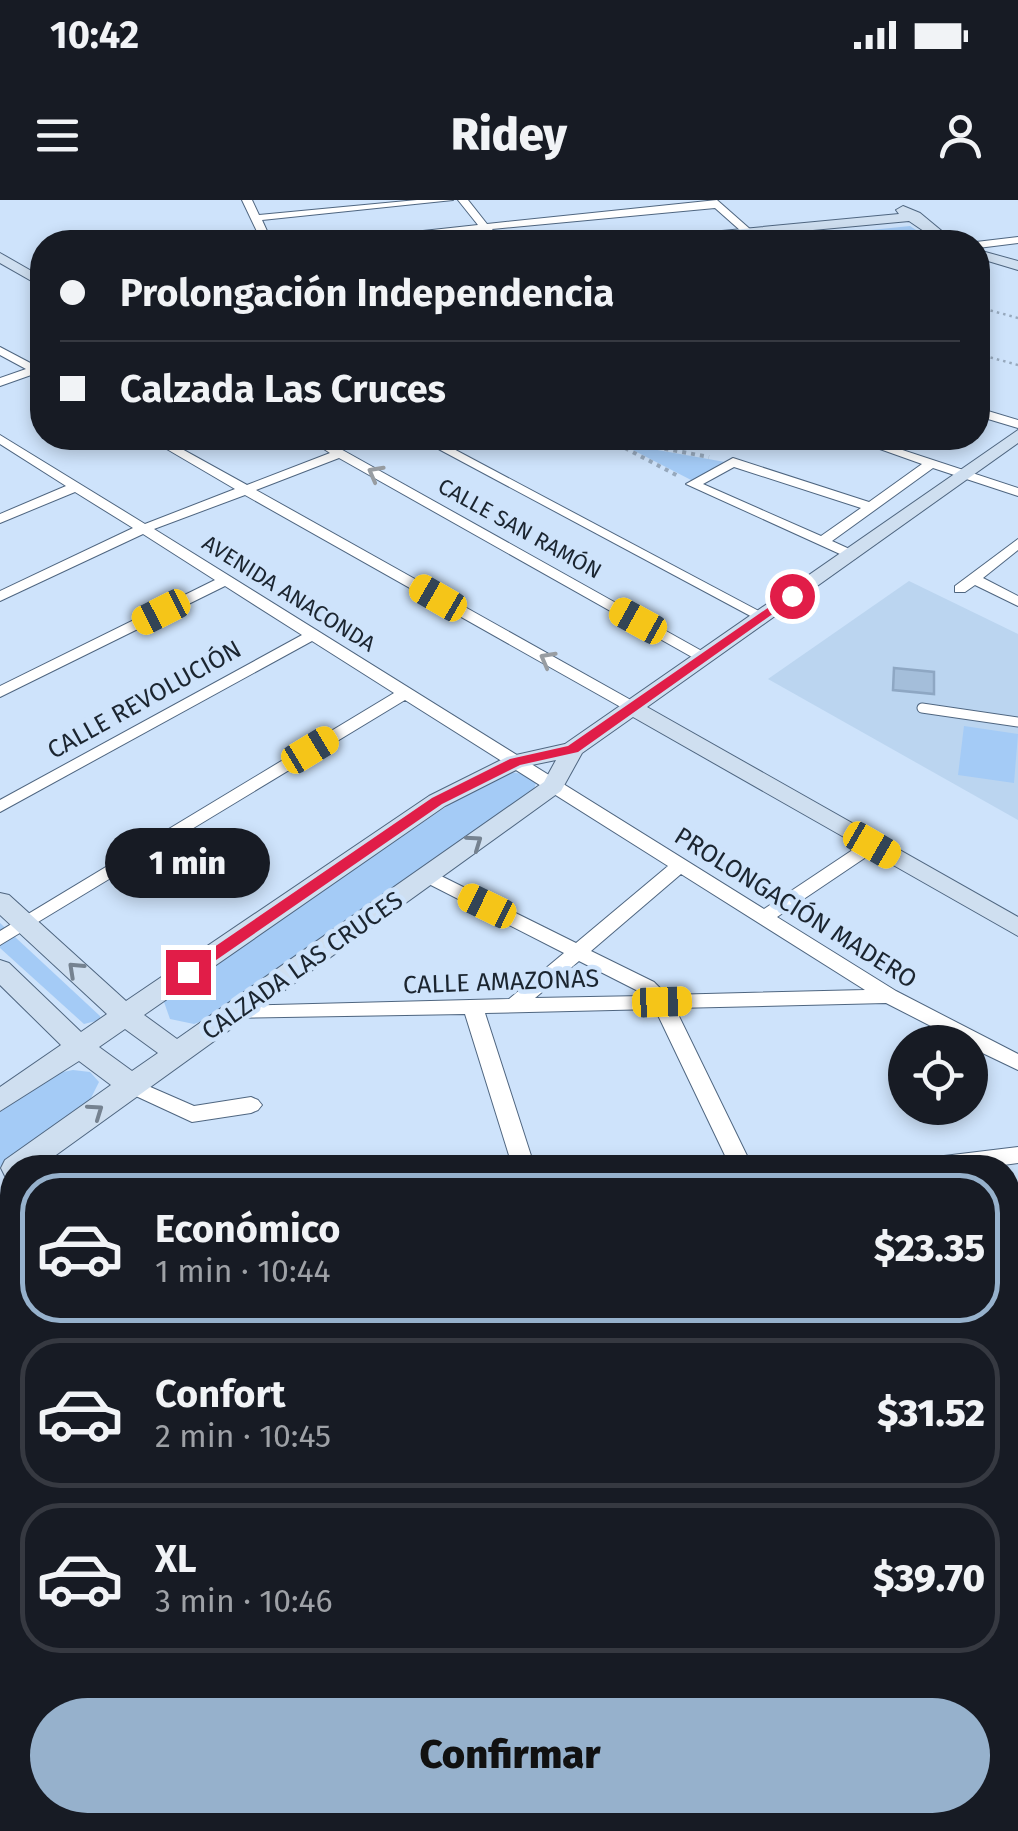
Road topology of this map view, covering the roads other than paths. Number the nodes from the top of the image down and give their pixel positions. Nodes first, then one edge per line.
1 (247, 200) edge
2 (448, 200) edge
3 (463, 200) edge
4 (889, 200) edge
5 (716, 201) edge
6 (255, 218) junction
7 (911, 218) junction
8 (485, 227) junction
9 (261, 230) edge
10 (453, 230) edge
11 (487, 230) edge
12 (746, 230) edge
13 (798, 230) edge
14 (924, 230) edge
15 (930, 230) edge
16 (1018, 240) edge
17 (990, 244) edge
18 (0, 257) edge
19 (990, 261) edge
20 (1018, 269) edge
21 (30, 276) edge
22 (0, 350) edge
23 (30, 366) edge
24 (30, 371) edge
25 (0, 382) edge
26 (990, 416) edge
27 (1018, 424) edge
28 (1018, 435) edge
29 (2, 442) edge
30 (176, 450) edge
31 (335, 450) edge
32 (447, 450) edge
33 (892, 450) edge
34 (341, 453) junction
35 (932, 463) junction
36 (963, 474) junction
37 (76, 487) junction
38 (246, 489) junction
39 (1018, 492) edge
40 (871, 507) junction
41 (0, 520) edge
42 (143, 529) junction
43 (822, 542) junction
44 (1018, 543) edge
45 (851, 555) junction
46 (973, 578) junction
47 (226, 580) junction
48 (960, 588) dead end
49 (0, 596) edge
50 (1018, 602) edge
51 (762, 617) junction
52 (313, 635) junction
53 (704, 658) junction
54 (0, 692) edge
55 (405, 693) junction
56 (632, 708) junction
57 (922, 708) dead end
58 (1018, 722) edge
59 (573, 749) junction
60 (515, 762) junction
61 (553, 786) junction
62 (0, 807) edge
63 (872, 845) junction
64 (680, 864) junction
65 (426, 876) junction
66 (0, 901) edge
67 (765, 918) junction
68 (26, 923) junction
69 (1018, 928) edge
70 (0, 939) edge
71 (578, 951) junction
72 (0, 969) edge
73 (890, 996) junction
74 (662, 1002) junction
75 (514, 1006) junction
76 (473, 1007) junction
77 (234, 1013) junction
78 (125, 1015) junction
79 (79, 1047) junction
80 (177, 1054) junction
81 (1018, 1063) edge
82 (132, 1086) junction
83 (0, 1101) edge
84 (251, 1105) dead end
85 (34, 1155) edge
86 (520, 1155) edge
87 (736, 1155) edge

1 - 6 street
2 - 6 street
3 - 8 street
4 - 7 street
5 - 8 street
5 - 12 street
6 - 9 street
7 - 13 street
7 - 14 street
7 - 15 street
8 - 10 street
8 - 11 street
16 - 17 street
18 - 21 street
19 - 20 street
22 - 23 street
24 - 25 street
26 - 27 street
28 - 36 street, CALZADA LAS CRUCES
29 - 37 street, AVENIDA ANACONDA
30 - 38 street
31 - 34 street, CALLE SAN RAMÓN
32 - 51 street
33 - 35 street
34 - 38 street
53 -> 34 street, CALLE SAN RAMÓN
35 - 36 street
35 - 40 street
36 - 39 street
36 - 45 street, CALZADA LAS CRUCES
37 - 41 street
37 - 42 street, AVENIDA ANACONDA
38 - 42 street
56 -> 38 street
40 - 43 street
40 - 43 street
42 - 47 street, AVENIDA ANACONDA
42 - 49 street
43 - 45 street
44 - 46 street
45 - 51 street, CALZADA LAS CRUCES
46 - 48 street
46 - 50 street
47 - 52 street, AVENIDA ANACONDA
47 - 54 street
51 - 53 street, CALZADA LAS CRUCES
52 - 55 street, AVENIDA ANACONDA
52 - 62 street, CALLE REVOLUCIÓN
53 - 56 street, CALZADA LAS CRUCES
55 - 60 street, AVENIDA ANACONDA
55 - 68 street
56 - 59 street, CALZADA LAS CRUCES
56 - 63 street
57 - 58 lane
59 - 60 street, CALZADA LAS CRUCES
59 - 61 street, CALZADA LAS CRUCES
60 - 61 street, AVENIDA ANACONDA
60 - 78 street, CALZADA LAS CRUCES
61 - 64 street, PROLONGACIÓN MADERO
65 -> 61 street, CALZADA LAS CRUCES
63 - 67 street
63 - 69 street
64 - 67 street, PROLONGACIÓN MADERO
64 - 71 street
65 - 71 street
65 - 77 street, CALZADA LAS CRUCES
66 - 68 street
67 - 73 street, PROLONGACIÓN MADERO
68 - 70 street
78 -> 68 street
71 - 74 street
71 - 75 street
72 - 79 street
73 - 74 street, CALLE AMAZONAS
73 - 81 street, PROLONGACIÓN MADERO
74 - 75 street, CALLE AMAZONAS
74 - 87 street
75 - 76 street, CALLE AMAZONAS
76 - 77 street, CALLE AMAZONAS
76 - 86 street
77 - 80 street, CALZADA LAS CRUCES
78 - 79 street, CALZADA LAS CRUCES
78 - 80 street
79 - 82 street
79 - 83 street, CALZADA LAS CRUCES
80 - 82 street, CALZADA LAS CRUCES
82 - 84 street
85 -> 82 street, CALZADA LAS CRUCES

